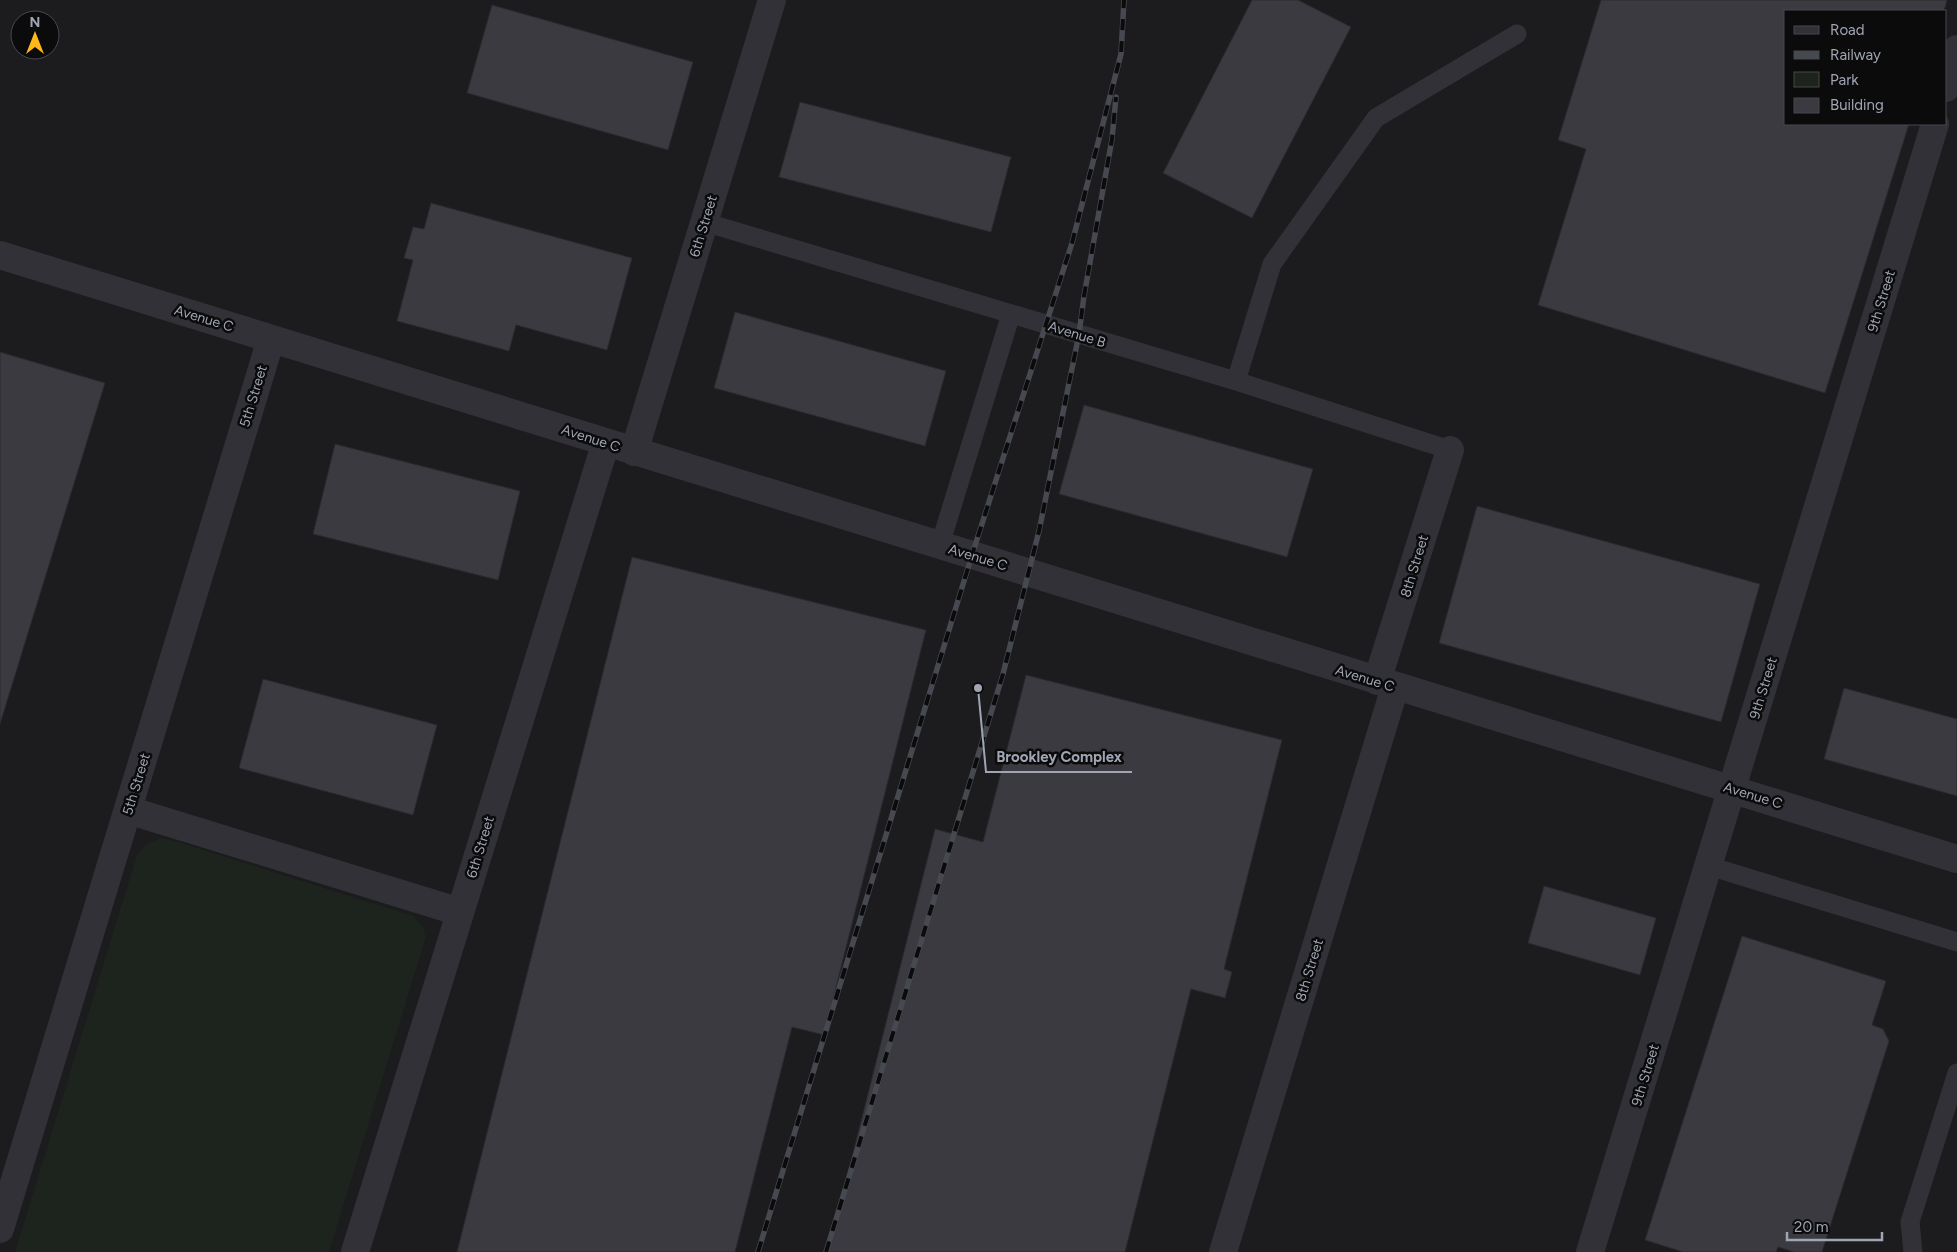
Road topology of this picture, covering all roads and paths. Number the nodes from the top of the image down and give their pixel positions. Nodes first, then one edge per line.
1 (772, 0) edge
2 (1517, 34) dead end
3 (1957, 49) edge
4 (1950, 86) edge
5 (1935, 125) edge
6 (704, 222) junction
7 (0, 255) edge
8 (1011, 314) junction
9 (271, 339) junction
10 (1236, 381) junction
11 (606, 442) junction
12 (1450, 450) joint
13 (634, 452) junction
14 (940, 545) junction
15 (1386, 684) junction
16 (1732, 789) junction
17 (128, 810) junction
18 (1957, 859) edge
19 (1709, 866) junction
20 (460, 912) junction
21 (1957, 942) edge
22 (1957, 1073) edge
23 (0, 1229) edge
24 (355, 1252) edge
25 (1223, 1252) edge
26 (1590, 1252) edge
27 (1913, 1252) edge

1 - 6 street, 6th Street
2 - 10 lane
3 - 4 street
5 - 16 street, 9th Street
6 - 8 lane, Avenue B
6 - 13 street, 6th Street
7 - 9 street, Avenue C
8 - 10 lane, Avenue B
8 - 14 lane
9 - 11 street, Avenue C
9 - 17 street, 5th Street
10 - 12 lane, Avenue B
11 - 13 street, Avenue C
11 - 20 street, 6th Street
12 - 15 street, 8th Street
13 - 14 street, Avenue C
14 - 15 street, Avenue C
15 - 16 street, Avenue C
15 - 25 street, 8th Street
16 - 18 street, Avenue C
16 - 19 street, 9th Street
17 - 20 street
17 - 23 street, 5th Street
19 - 21 lane
19 - 26 street, 9th Street
20 - 24 street, 6th Street
22 - 27 lane

